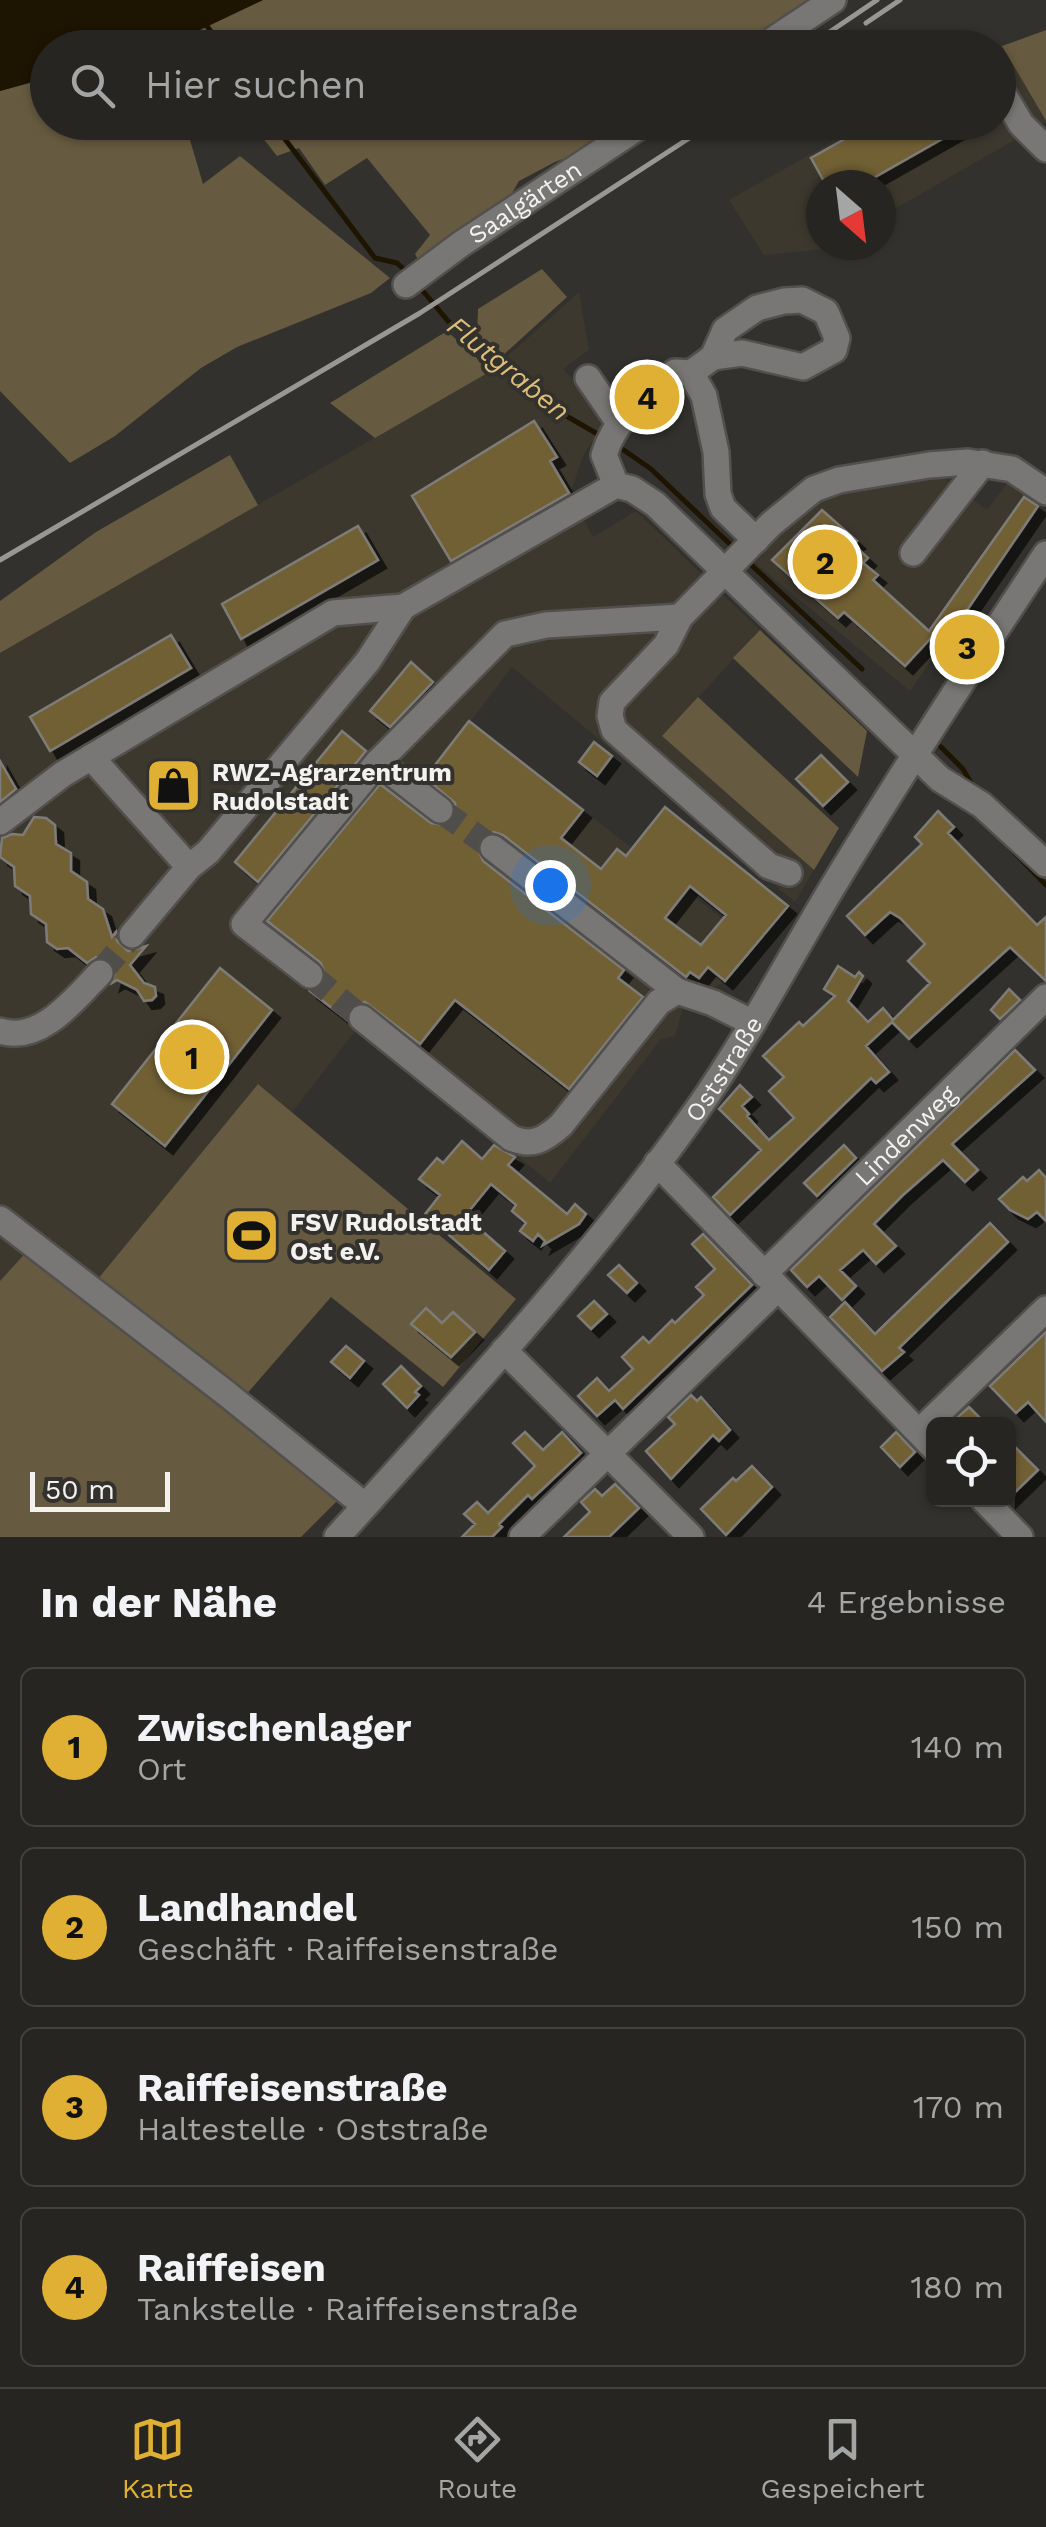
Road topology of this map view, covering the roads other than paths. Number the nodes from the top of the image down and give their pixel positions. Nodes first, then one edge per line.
1 (833, 0) edge
2 (787, 30) edge
3 (1016, 116) edge
4 (619, 140) edge
5 (1046, 149) edge
6 (414, 280) dead end
7 (713, 357) dead end
8 (691, 373) junction
9 (588, 378) dead end
10 (612, 435) junction
11 (983, 463) junction
12 (616, 484) junction
13 (1046, 492) edge
14 (913, 554) dead end
15 (1046, 554) edge
16 (742, 556) junction
17 (402, 607) junction
18 (680, 617) junction
19 (914, 754) junction
20 (91, 757) junction
21 (378, 762) junction
22 (440, 810) tunnel mouth
23 (0, 822) edge
24 (493, 848) tunnel mouth
25 (1046, 864) edge
26 (190, 867) junction
27 (789, 873) dead end
28 (132, 935) tunnel mouth
29 (100, 973) tunnel mouth
30 (294, 973) tunnel mouth
31 (677, 991) junction
32 (1046, 997) edge
33 (362, 1018) tunnel mouth
34 (753, 1023) junction
35 (0, 1030) edge
36 (657, 1163) junction
37 (0, 1220) edge
38 (771, 1281) junction
39 (1046, 1308) edge
40 (504, 1350) junction
41 (947, 1417) edge
42 (926, 1440) edge
43 (606, 1452) junction
44 (364, 1505) junction
45 (991, 1507) edge
46 (337, 1537) edge
47 (522, 1537) edge
48 (691, 1537) edge
49 (1020, 1537) edge

1 - 2 street
3 - 5 street
4 - 6 street, Saalgärten
7 - 8 street
8 - 10 street
8 - 16 street
9 - 10 street
10 - 12 street
11 - 13 street
11 - 14 street
11 - 16 street
12 - 16 street
12 - 17 street
15 - 19 street, Oststraße
16 - 18 street
16 - 19 street
17 - 20 street
17 - 26 street
18 - 21 street
18 - 27 street
19 - 25 street
19 - 34 street, Oststraße
20 - 23 street
20 - 26 street
21 - 22 street
21 - 30 street
24 - 31 street
26 - 28 street
29 - 35 street
31 - 33 street
31 - 34 street
32 - 38 street, Lindenweg
34 - 36 street, Oststraße
36 - 38 street
36 - 40 street, Oststraße
37 - 44 street
38 - 42 street
38 - 43 street, Lindenweg
39 - 41 street
40 - 43 street
40 - 44 street, Oststraße
43 - 47 street, Lindenweg
43 - 48 street
44 - 46 street, Oststraße
45 - 49 street

